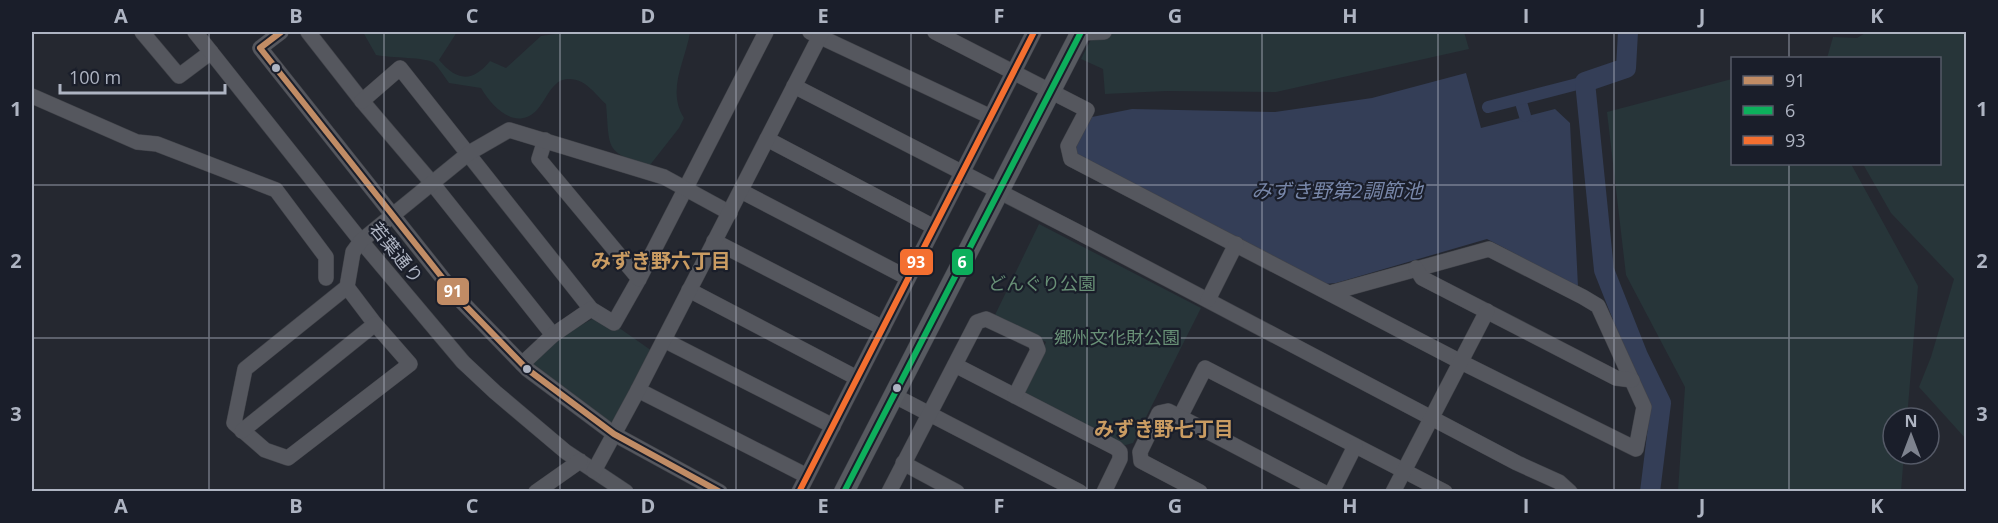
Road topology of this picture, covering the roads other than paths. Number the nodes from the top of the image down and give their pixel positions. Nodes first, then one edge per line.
1 (142, 32) edge
2 (195, 32) edge
3 (281, 32) edge
4 (308, 32) edge
5 (766, 32) edge
6 (935, 32) edge
7 (1034, 32) edge
8 (1081, 32) edge
9 (1104, 32) edge
10 (817, 33) edge
11 (955, 36) edge
12 (211, 52) junction
13 (1014, 73) junction
14 (794, 86) junction
15 (1050, 92) junction
16 (32, 96) edge
17 (362, 101) junction
18 (991, 117) junction
19 (767, 139) junction
20 (545, 140) junction
21 (469, 153) junction
22 (962, 173) junction
23 (432, 183) junction
24 (685, 188) junction
25 (741, 191) junction
26 (1000, 192) junction
27 (730, 213) junction
28 (394, 216) junction
29 (934, 227) junction
30 (361, 241) junction
31 (714, 241) junction
32 (1236, 244) junction
33 (1416, 268) junction
34 (326, 278) dead end
35 (908, 278) junction
36 (639, 279) junction
37 (347, 287) junction
38 (689, 290) junction
39 (1330, 293) junction
40 (1208, 300) junction
41 (591, 309) junction
42 (1487, 311) junction
43 (375, 324) junction
44 (883, 328) junction
45 (553, 335) junction
46 (664, 340) junction
47 (1461, 362) junction
48 (522, 364) junction
49 (955, 365) junction
50 (857, 378) junction
51 (1632, 380) junction
52 (638, 390) junction
53 (893, 395) junction
54 (1015, 396) junction
55 (928, 414) junction
56 (1180, 417) junction
57 (1431, 417) junction
58 (833, 426) junction
59 (242, 431) junction
60 (614, 434) junction
61 (1355, 446) junction
62 (580, 461) junction
63 (903, 463) junction
64 (1404, 470) junction
65 (594, 471) junction
66 (807, 476) junction
67 (536, 492) edge
68 (626, 492) edge
69 (720, 492) edge
70 (799, 492) edge
71 (844, 492) edge
72 (889, 492) edge
73 (957, 492) edge
74 (1080, 492) edge
75 (1104, 492) edge
76 (1200, 492) edge
77 (1323, 492) edge
78 (1332, 492) edge
79 (1393, 492) edge
80 (1445, 492) edge
81 (1570, 492) edge

1 - 12 street
2 - 12 street, 若葉通り
3 - 28 street
4 - 17 street
5 - 24 street
6 - 11 street
7 - 13 street
8 - 9 street
8 - 15 main road
10 - 14 street
10 - 18 street
11 - 13 street
12 - 30 street, 若葉通り
13 - 15 street
13 - 18 street
14 - 19 street
14 - 22 street
15 - 26 main road
15 - 32 street
16 - 34 street
17 - 21 street
17 - 23 street
18 - 22 street
19 - 25 street
19 - 29 street
20 - 21 street
20 - 24 street
20 - 36 street
21 - 23 street
21 - 41 street
22 - 26 street
22 - 29 street
23 - 28 street
23 - 45 street
24 - 27 street
24 - 36 street
25 - 27 street
25 - 35 street
26 - 40 street
26 - 53 main road
27 - 31 street
28 - 30 street
28 - 48 street
29 - 35 street
30 - 37 street
30 - 62 street, 若葉通り
31 - 38 street
31 - 44 street
32 - 39 street
32 - 40 street
33 - 39 street
33 - 42 street
33 - 51 street
35 - 44 street
36 - 41 street
37 - 43 street
37 - 59 street
38 - 46 street
38 - 50 street
39 - 47 street
40 - 57 street
41 - 45 street
42 - 47 street
42 - 51 street
43 - 59 street
43 - 59 street
44 - 50 street
45 - 48 street
46 - 52 street
46 - 58 street
47 - 51 street
47 - 57 street
48 - 60 street
49 - 54 street
49 - 54 street
49 - 55 street
50 - 58 street
52 - 60 street
52 - 66 street
53 - 55 street
53 - 71 main road
54 - 75 street
55 - 63 street
55 - 74 street
56 - 61 street
56 - 76 street
56 - 77 street
57 - 64 street
57 - 81 street
58 - 66 street
60 - 65 street
60 - 69 street
61 - 64 street
61 - 78 street
62 - 65 street, 若葉通り
62 - 67 street
63 - 72 street
63 - 73 street
64 - 79 street
64 - 80 street
65 - 68 street, 若葉通り
66 - 70 street

